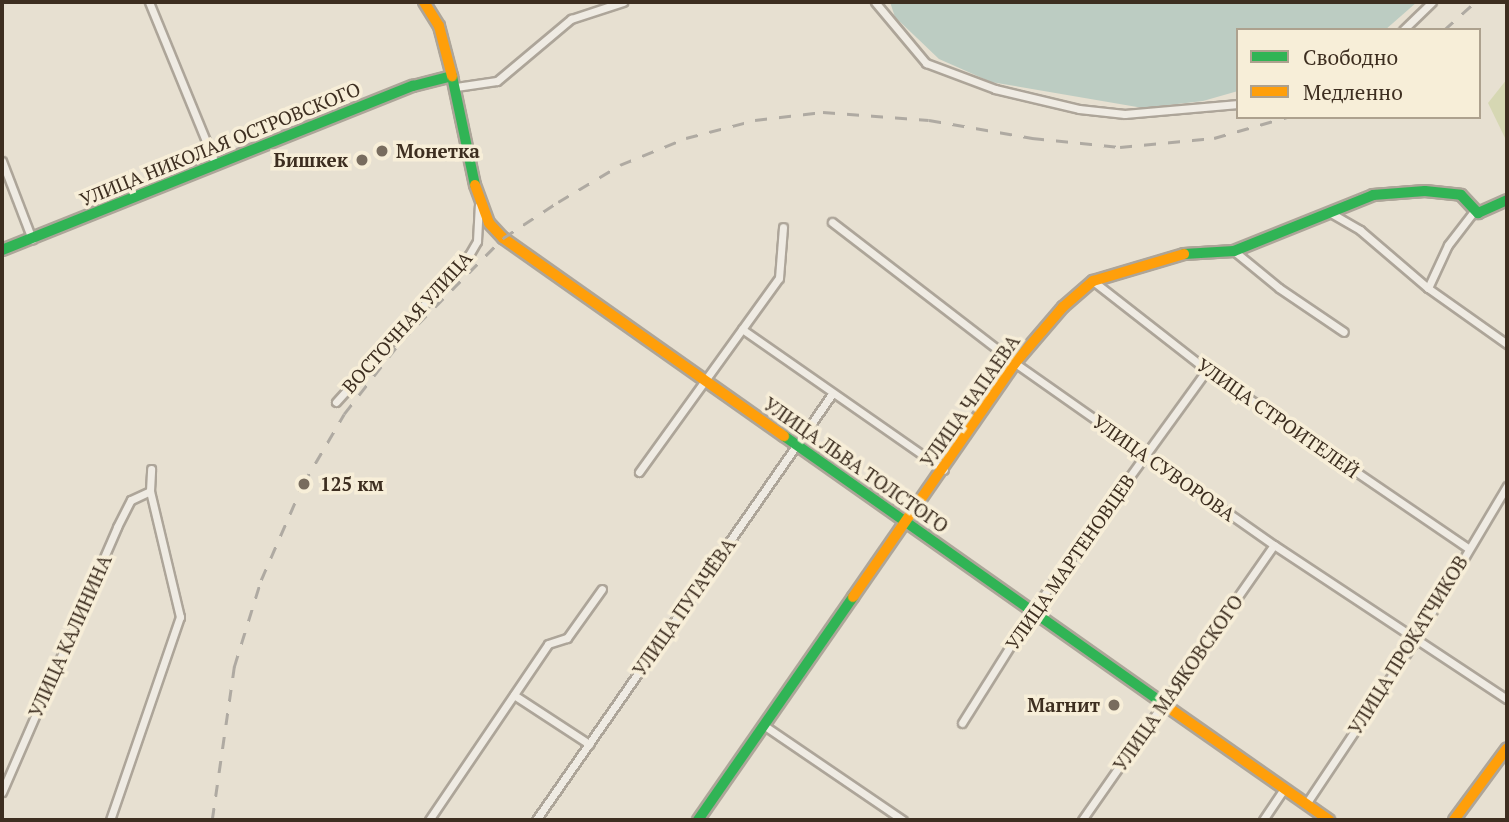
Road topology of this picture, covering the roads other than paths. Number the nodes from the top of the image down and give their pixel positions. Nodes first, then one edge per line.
1 (149, 2) edge
2 (424, 2) edge
3 (623, 2) edge
4 (874, 2) edge
5 (1432, 2) edge
6 (1405, 28) edge
7 (454, 82) junction
8 (1236, 104) edge
9 (2, 161) edge
10 (216, 166) junction
11 (478, 199) junction
12 (1507, 200) edge
13 (1325, 210) junction
14 (1475, 210) junction
15 (832, 222) dead end
16 (783, 227) dead end
17 (32, 239) junction
18 (2, 250) edge
19 (1234, 251) junction
20 (1093, 281) junction
21 (1428, 288) junction
22 (742, 329) junction
23 (1344, 332) dead end
24 (1507, 344) edge
25 (1015, 363) junction
26 (1206, 370) junction
27 (706, 379) junction
28 (832, 394) junction
29 (336, 402) dead end
30 (797, 445) junction
31 (1146, 455) junction
32 (151, 469) dead end
33 (944, 470) junction
34 (639, 472) dead end
35 (1507, 486) edge
36 (150, 491) junction
37 (907, 523) junction
38 (1274, 545) junction
39 (1468, 548) junction
40 (602, 589) dead end
41 (1031, 612) junction
42 (1416, 639) junction
43 (514, 695) junction
44 (1507, 699) edge
45 (1162, 703) junction
46 (962, 723) dead end
47 (765, 726) junction
48 (589, 744) junction
49 (1507, 748) edge
50 (1284, 789) junction
51 (2, 792) edge
52 (1306, 804) junction
53 (110, 820) edge
54 (429, 820) edge
55 (536, 820) edge
56 (698, 820) edge
57 (903, 820) edge
58 (1082, 820) edge
59 (1263, 820) edge
60 (1329, 820) edge
61 (1454, 820) edge

1 - 10 street
2 - 7 main road, УЛИЦА ЛЬВА ТОЛСТОГО
3 - 7 street
4 - 8 street
5 - 6 street
7 - 10 main road, УЛИЦА НИКОЛАЯ ОСТРОВСКОГО
7 - 11 main road, УЛИЦА ЛЬВА ТОЛСТОГО
9 - 17 street
10 - 17 main road, УЛИЦА НИКОЛАЯ ОСТРОВСКОГО
11 - 27 main road, УЛИЦА ЛЬВА ТОЛСТОГО
11 - 29 street, ВОСТОЧНАЯ УЛИЦА
12 - 14 main road
13 - 14 main road, УЛИЦА ЧАПАЕВА
13 - 19 main road, УЛИЦА ЧАПАЕВА
13 - 21 street
14 - 21 street
15 - 25 street, УЛИЦА СУВОРОВА
16 - 22 street
17 - 18 main road, УЛИЦА НИКОЛАЯ ОСТРОВСКОГО
19 - 20 main road, УЛИЦА ЧАПАЕВА
19 - 23 street
20 - 25 main road, УЛИЦА ЧАПАЕВА
20 - 26 street, УЛИЦА СТРОИТЕЛЕЙ
21 - 24 street
22 - 27 street
22 - 28 street
25 - 31 street, УЛИЦА СУВОРОВА
25 - 33 main road, УЛИЦА ЧАПАЕВА
26 - 31 street, УЛИЦА МАРТЕНОВЦЕВ
26 - 39 street, УЛИЦА СТРОИТЕЛЕЙ
27 - 30 main road, УЛИЦА ЛЬВА ТОЛСТОГО
27 - 34 street
28 - 30 street, УЛИЦА ПУГАЧЁВА
28 - 33 street
30 - 37 main road, УЛИЦА ЛЬВА ТОЛСТОГО
30 - 48 street, УЛИЦА ПУГАЧЁВА
31 - 38 street, УЛИЦА СУВОРОВА
31 - 41 street, УЛИЦА МАРТЕНОВЦЕВ
32 - 36 street
33 - 37 main road, УЛИЦА ЧАПАЕВА
35 - 39 street, УЛИЦА ПРОКАТЧИКОВ
36 - 51 street, УЛИЦА КАЛИНИНА
36 - 53 street
37 - 41 main road, УЛИЦА ЛЬВА ТОЛСТОГО
37 - 47 main road, УЛИЦА ЧАПАЕВА
38 - 42 street, УЛИЦА СУВОРОВА
38 - 45 street, УЛИЦА МАЯКОВСКОГО
39 - 42 street, УЛИЦА ПРОКАТЧИКОВ
40 - 43 street
41 - 45 main road, УЛИЦА ЛЬВА ТОЛСТОГО
41 - 46 street, УЛИЦА МАРТЕНОВЦЕВ
42 - 44 street, УЛИЦА СУВОРОВА
42 - 52 street, УЛИЦА ПРОКАТЧИКОВ
43 - 48 street
43 - 54 street
45 - 50 main road, УЛИЦА ЛЬВА ТОЛСТОГО
45 - 58 street, УЛИЦА МАЯКОВСКОГО
47 - 56 main road, УЛИЦА ЧАПАЕВА
47 - 57 street
48 - 55 street, УЛИЦА ПУГАЧЁВА
49 - 61 main road
50 - 52 main road, УЛИЦА ЛЬВА ТОЛСТОГО
50 - 59 street
52 - 60 main road, УЛИЦА ЛЬВА ТОЛСТОГО

